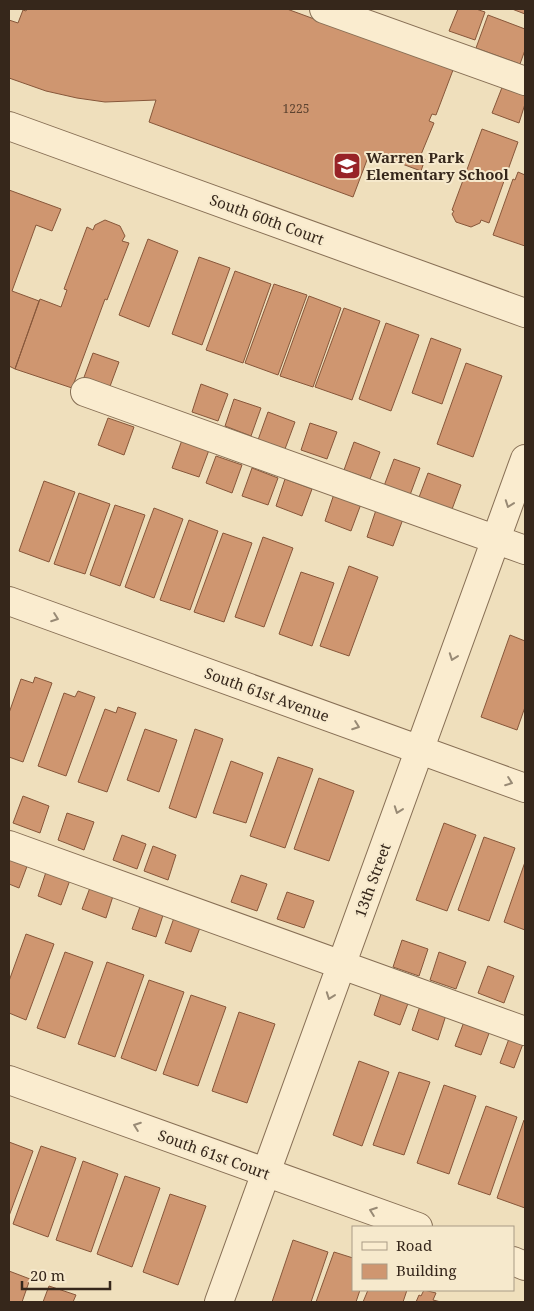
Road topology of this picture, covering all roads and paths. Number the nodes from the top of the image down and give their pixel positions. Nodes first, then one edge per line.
1 (324, 9) edge
2 (525, 81) edge
3 (9, 126) edge
4 (525, 313) edge
5 (85, 392) dead end
6 (525, 459) edge
7 (496, 539) junction
8 (525, 550) edge
9 (9, 601) edge
10 (420, 749) junction
11 (525, 788) edge
12 (9, 845) edge
13 (342, 964) junction
14 (525, 1030) edge
15 (9, 1080) edge
16 (266, 1173) junction
17 (415, 1226) edge
18 (219, 1302) edge

1 - 2 street
3 - 4 street, South 60th Court
5 - 7 street
6 -> 7 street, 13th Street
7 - 8 street
7 -> 10 street, 13th Street
9 -> 10 street, South 61st Avenue
10 -> 11 street, South 61st Avenue
10 -> 13 street, 13th Street
12 - 13 street
13 - 14 street
13 -> 16 street, 13th Street
16 -> 15 street, South 61st Court
17 -> 16 street, South 61st Court
16 - 18 street, 13th Street

